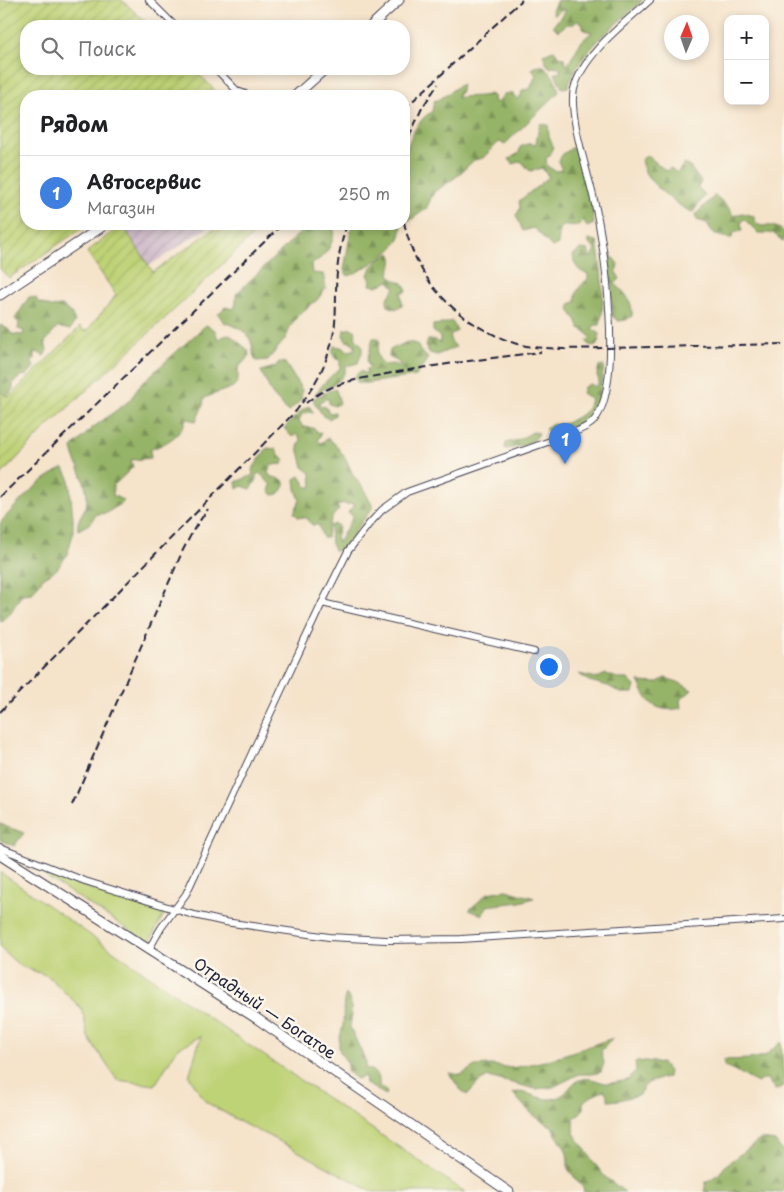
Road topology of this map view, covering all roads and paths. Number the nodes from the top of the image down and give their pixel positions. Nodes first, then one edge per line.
1 (149, 0) edge
2 (399, 0) edge
3 (650, 0) edge
4 (168, 20) edge
5 (377, 20) edge
6 (222, 75) edge
7 (318, 75) edge
8 (236, 90) edge
9 (301, 90) edge
10 (97, 230) edge
11 (0, 295) edge
12 (322, 604) junction
13 (534, 652) dead end
14 (0, 848) edge
15 (0, 855) edge
16 (174, 910) junction
17 (784, 918) edge
18 (149, 949) junction
19 (509, 1192) edge

1 - 4 street
2 - 5 main road
3 - 12 street
6 - 8 street
7 - 9 main road
10 - 11 main road
12 - 13 street
12 - 16 street
14 - 16 street
15 - 18 main road, Отрадный — Богатое
16 - 17 street
16 - 18 street
18 - 19 main road, Отрадный — Богатое

